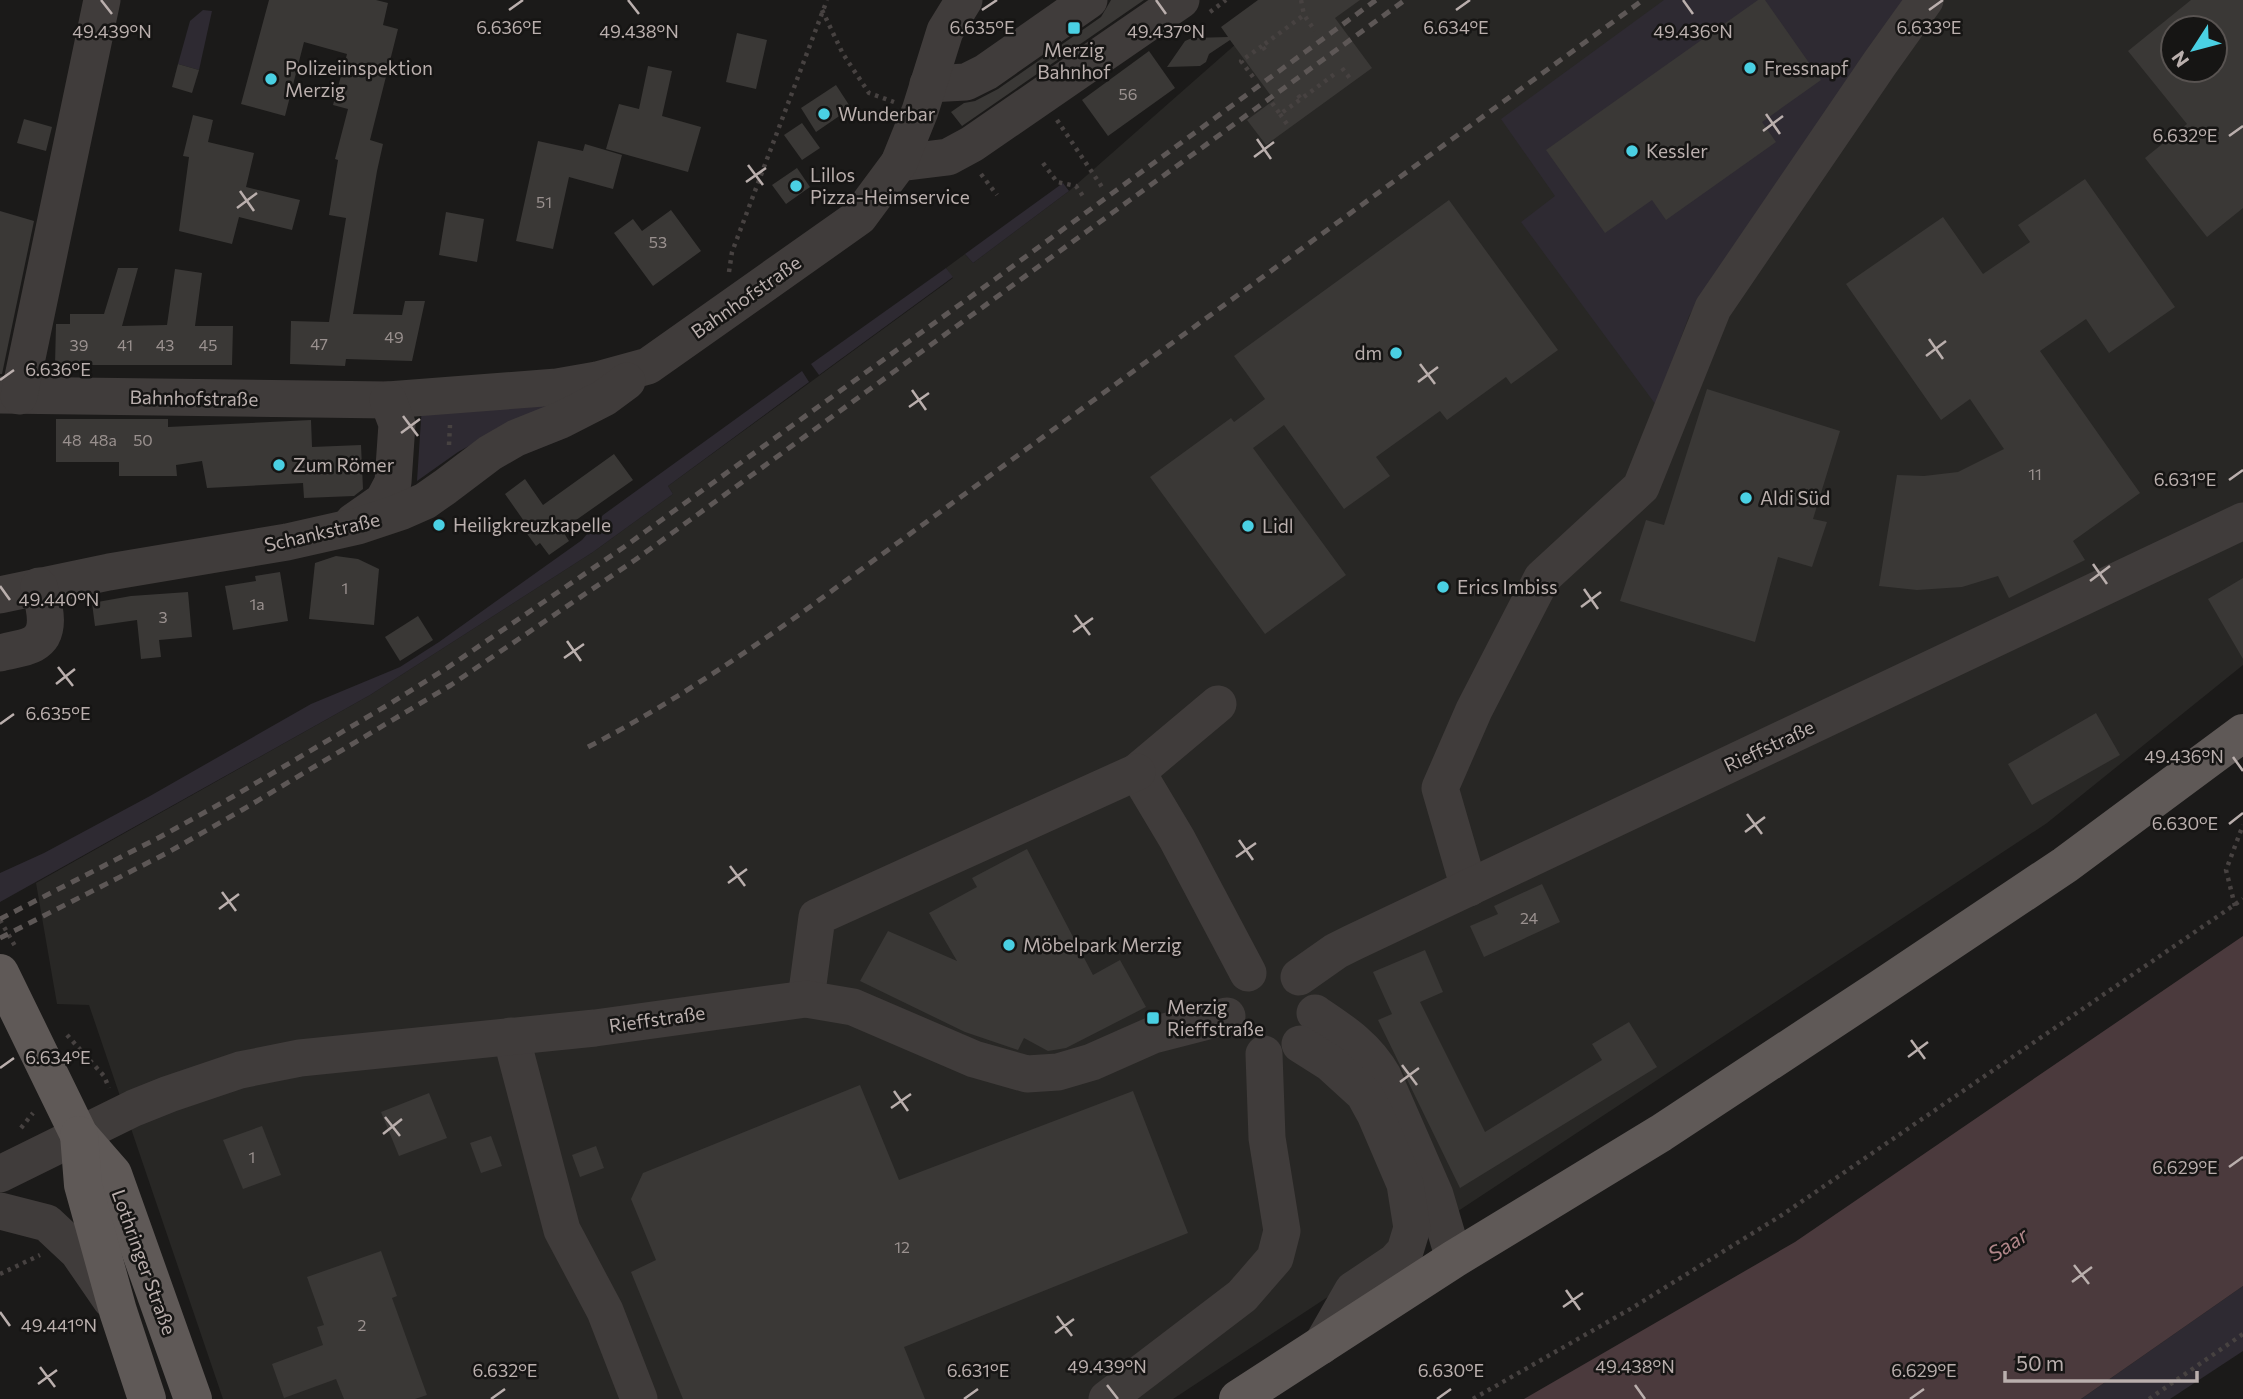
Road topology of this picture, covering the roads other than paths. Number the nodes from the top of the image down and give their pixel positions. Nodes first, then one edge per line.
1 (102, 0) edge
2 (964, 0) edge
3 (1089, 0) edge
4 (1181, 0) edge
5 (1925, 0) edge
6 (928, 84) junction
7 (899, 163) junction
8 (648, 366) junction
9 (10, 395) edge
10 (388, 400) junction
11 (2243, 521) edge
12 (320, 535) junction
13 (52, 583) junction
14 (0, 595) edge
15 (71, 628) dead end
16 (0, 653) edge
17 (1217, 704) dead end
18 (2243, 733) edge
19 (1137, 772) junction
20 (1469, 888) junction
21 (0, 973) edge
22 (1248, 973) junction
23 (1299, 977) junction
24 (806, 999) junction
25 (1227, 1016) junction
26 (1307, 1028) junction
27 (511, 1036) junction
28 (1264, 1054) junction
29 (79, 1135) junction
30 (0, 1174) edge
31 (0, 1211) edge
32 (1454, 1259) junction
33 (118, 1311) junction
34 (1321, 1346) junction
35 (147, 1399) edge
36 (194, 1399) edge
37 (639, 1399) edge
38 (1107, 1399) edge
39 (1238, 1399) edge

1 - 9 street
2 - 6 street, Bahnhofstraße
3 - 6 street
4 - 7 street
5 - 20 street
6 - 7 street, Bahnhofstraße
7 - 8 street, Bahnhofstraße
8 - 10 street, Bahnhofstraße
8 - 12 street, Schankstraße
9 - 10 street, Bahnhofstraße
10 - 12 street
11 - 20 street, Rieffstraße
12 - 13 street, Schankstraße
13 - 14 street, Schankstraße
13 - 15 street
13 - 16 street
17 - 19 street
18 - 32 main road
19 - 22 street
19 - 24 street
20 - 23 street, Rieffstraße
21 - 29 main road, Lothringer Straße
22 - 23 street
22 - 25 street
23 - 26 street
24 - 25 street, Rieffstraße
24 - 27 street, Rieffstraße
25 - 28 street
26 - 28 street
26 - 32 street
26 - 34 street
27 - 29 street, Rieffstraße
27 - 37 street
28 - 38 street
29 - 30 street, Rieffstraße
29 - 33 main road, Lothringer Straße
29 - 36 main road, Lothringer Straße
31 - 33 street
32 - 34 main road
33 - 35 main road, Lothringer Straße
34 - 39 main road

